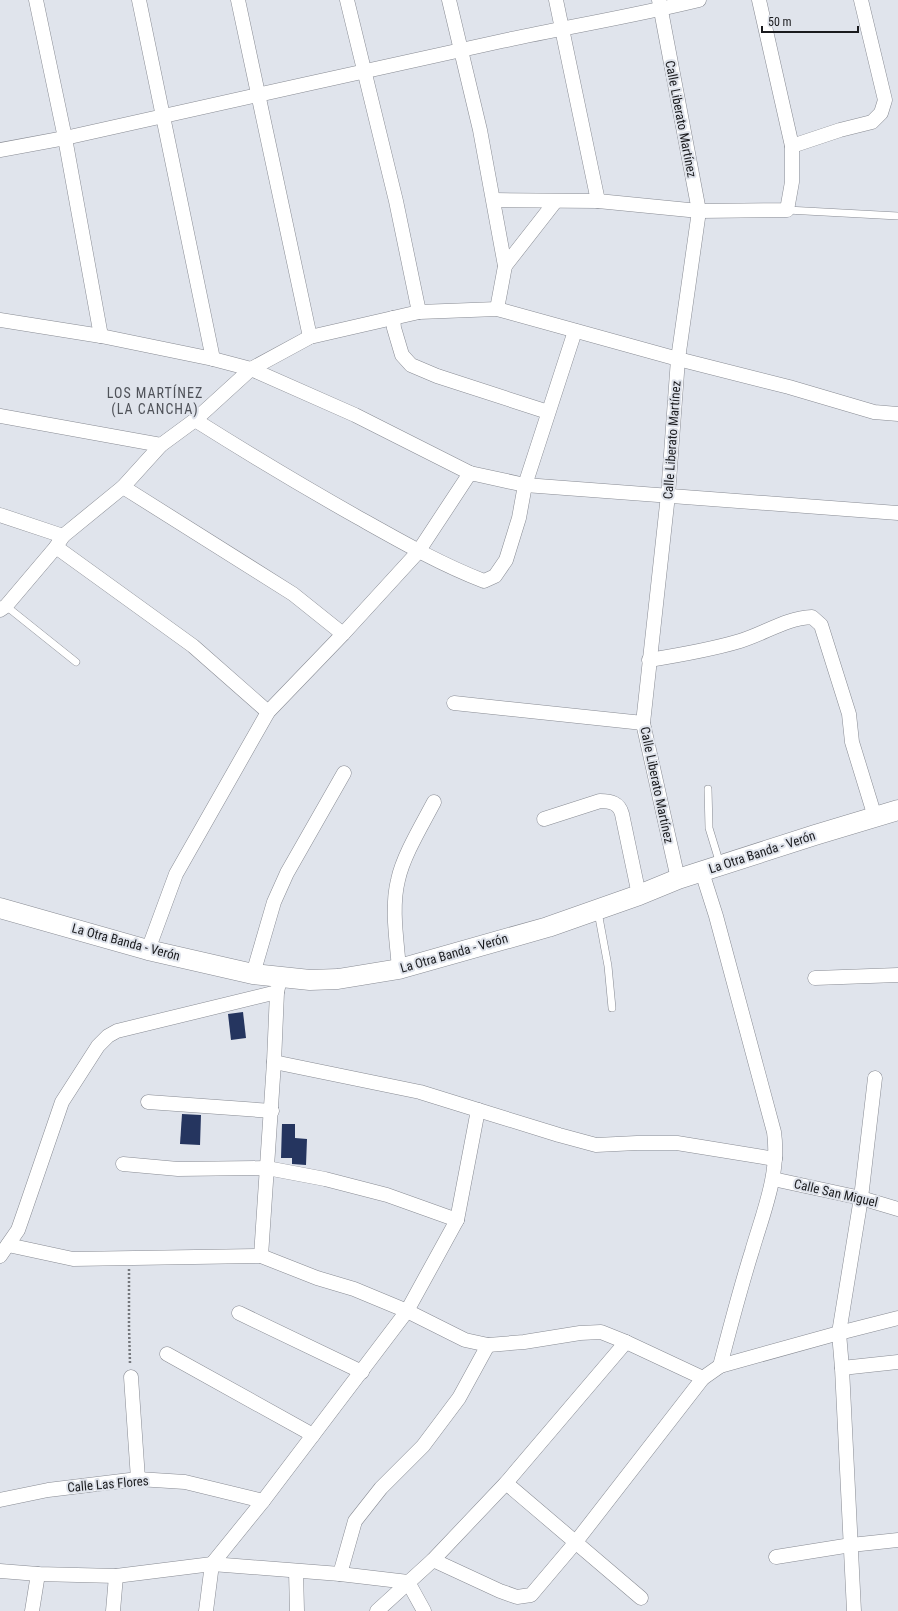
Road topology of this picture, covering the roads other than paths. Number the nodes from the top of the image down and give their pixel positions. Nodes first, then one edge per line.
1 (36, 0) edge
2 (140, 0) edge
3 (238, 0) edge
4 (347, 0) edge
5 (449, 0) edge
6 (556, 0) edge
7 (699, 0) edge
8 (759, 0) edge
9 (861, 0) edge
10 (660, 5) edge
11 (562, 28) junction
12 (461, 50) junction
13 (365, 72) junction
14 (259, 95) junction
15 (162, 116) junction
16 (65, 138) junction
17 (792, 146) junction
18 (0, 150) edge
19 (494, 200) junction
20 (598, 201) junction
21 (554, 202) junction
22 (787, 210) junction
23 (699, 211) junction
24 (898, 216) edge
25 (505, 266) junction
26 (497, 309) junction
27 (419, 312) junction
28 (392, 318) junction
29 (0, 320) edge
30 (575, 331) junction
31 (101, 336) junction
32 (310, 337) junction
33 (213, 359) junction
34 (678, 359) junction
35 (251, 369) junction
36 (548, 412) junction
37 (898, 414) edge
38 (0, 416) edge
39 (195, 420) junction
40 (161, 445) junction
41 (470, 473) junction
42 (525, 485) junction
43 (122, 487) junction
44 (668, 495) junction
45 (898, 513) edge
46 (0, 515) edge
47 (60, 541) junction
48 (418, 552) junction
49 (3, 608) edge
50 (344, 634) junction
51 (649, 660) junction
52 (76, 662) dead end
53 (454, 703) dead end
54 (268, 712) junction
55 (643, 723) junction
56 (344, 773) dead end
57 (708, 789) dead end
58 (434, 802) dead end
59 (898, 810) edge
60 (875, 817) junction
61 (544, 819) dead end
62 (721, 866) junction
63 (702, 872) junction
64 (678, 880) junction
65 (639, 895) junction
66 (0, 908) edge
67 (598, 909) junction
68 (148, 950) junction
69 (399, 969) junction
70 (253, 974) junction
71 (898, 975) edge
72 (815, 978) dead end
73 (279, 985) junction
74 (612, 1008) dead end
75 (274, 1062) junction
76 (875, 1078) dead end
77 (148, 1102) dead end
78 (478, 1110) junction
79 (272, 1111) junction
80 (775, 1159) junction
81 (123, 1164) dead end
82 (267, 1168) junction
83 (773, 1179) junction
84 (861, 1198) junction
85 (898, 1209) edge
86 (457, 1220) junction
87 (4, 1251) edge
88 (261, 1256) junction
89 (407, 1311) junction
90 (239, 1313) dead end
91 (898, 1318) edge
92 (839, 1332) junction
93 (626, 1342) junction
94 (488, 1346) junction
95 (168, 1354) dead end
96 (898, 1362) edge
97 (720, 1366) junction
98 (842, 1368) junction
99 (362, 1372) junction
100 (131, 1376) road end
101 (703, 1378) junction
102 (313, 1435) junction
103 (138, 1479) junction
104 (506, 1483) junction
105 (0, 1500) edge
106 (263, 1501) junction
107 (898, 1540) edge
108 (575, 1543) junction
109 (851, 1545) junction
110 (776, 1557) dead end
111 (433, 1560) junction
112 (212, 1564) junction
113 (0, 1571) edge
114 (296, 1571) junction
115 (38, 1574) junction
116 (340, 1574) junction
117 (116, 1576) junction
118 (408, 1582) junction
119 (641, 1598) dead end
120 (32, 1611) edge
121 (113, 1611) edge
122 (206, 1611) edge
123 (297, 1611) edge
124 (377, 1611) edge
125 (424, 1611) edge
126 (854, 1611) edge

1 - 16 street
2 - 15 street
3 - 14 street
4 - 13 street
5 - 12 street
6 - 11 street
7 - 10 street
8 - 17 street
9 - 17 street
10 - 11 street
10 - 23 street, Calle Liberato Martínez
11 - 12 street
11 - 20 street
12 - 13 street
12 - 19 street
13 - 14 street
13 - 27 street
14 - 15 street
14 - 32 street
15 - 16 street
15 - 33 street
16 - 18 street
16 - 31 street
17 - 22 street
19 - 21 street
19 - 25 street
20 - 21 street
20 - 23 street
21 - 25 street
22 - 23 street
22 - 24 lane
23 - 34 street, Calle Liberato Martínez
25 - 26 street
26 - 27 street
26 - 30 street
27 - 28 street
28 - 32 street
28 - 36 street
29 - 31 street
30 - 34 street
30 - 36 street
31 - 33 street
32 - 35 street
33 - 35 street
34 - 37 street
34 - 44 street, Calle Liberato Martínez
35 - 39 street
35 - 41 street
36 - 42 street
38 - 40 street
39 - 40 street
39 - 48 street
40 - 43 street
41 - 42 street
41 - 48 street
42 - 44 street
42 - 48 street
43 - 47 street
43 - 50 street
44 - 45 street
44 - 51 street, Calle Liberato Martínez
46 - 47 street
47 - 49 street
47 - 54 street
48 - 50 street
49 - 52 lane
50 - 54 street
51 - 55 street, Calle Liberato Martínez
51 - 60 street
53 - 55 street
54 - 68 street
55 - 64 street, Calle Liberato Martínez
56 - 70 street
57 - 62 lane
58 - 69 street
59 - 60 main road, La Otra Banda - Verón
60 - 62 main road, La Otra Banda - Verón
61 - 65 street
62 - 63 main road, La Otra Banda - Verón
63 - 64 main road, La Otra Banda - Verón
63 - 80 street
64 - 65 main road, La Otra Banda - Verón
65 - 67 main road, La Otra Banda - Verón
66 - 68 main road, La Otra Banda - Verón
67 - 69 main road, La Otra Banda - Verón
67 - 74 lane
68 - 70 main road, La Otra Banda - Verón
69 - 73 main road, La Otra Banda - Verón
70 - 73 main road, La Otra Banda - Verón
71 - 72 street
73 - 75 street
73 - 87 street
75 - 78 street
75 - 79 street
76 - 84 street
77 - 79 street
78 - 80 street
78 - 86 street
79 - 82 street
80 - 83 street
81 - 82 street
82 - 86 street
82 - 88 street
83 - 84 street, Calle San Miguel
83 - 97 street
84 - 85 street, Calle San Miguel
84 - 92 street
86 - 89 street
87 - 88 street
88 - 89 street
89 - 94 street
89 - 99 street
90 - 99 street
91 - 92 street
92 - 97 street
92 - 98 street
93 - 94 street
93 - 101 street
93 - 104 street
94 - 116 street
95 - 102 street
96 - 98 street
97 - 101 street
98 - 109 street
99 - 102 street
100 - 103 street
101 - 108 street
102 - 106 street
103 - 105 street, Calle Las Flores
103 - 106 street, Calle Las Flores
104 - 108 street
104 - 111 street
106 - 112 street
107 - 109 street
108 - 111 street
108 - 119 street
109 - 110 street
109 - 126 street
111 - 118 street
112 - 114 street
112 - 117 street
112 - 122 street
113 - 115 street
114 - 116 street
114 - 123 street
115 - 117 street
115 - 120 street
116 - 118 street
117 - 121 street
118 - 124 street
118 - 125 street

